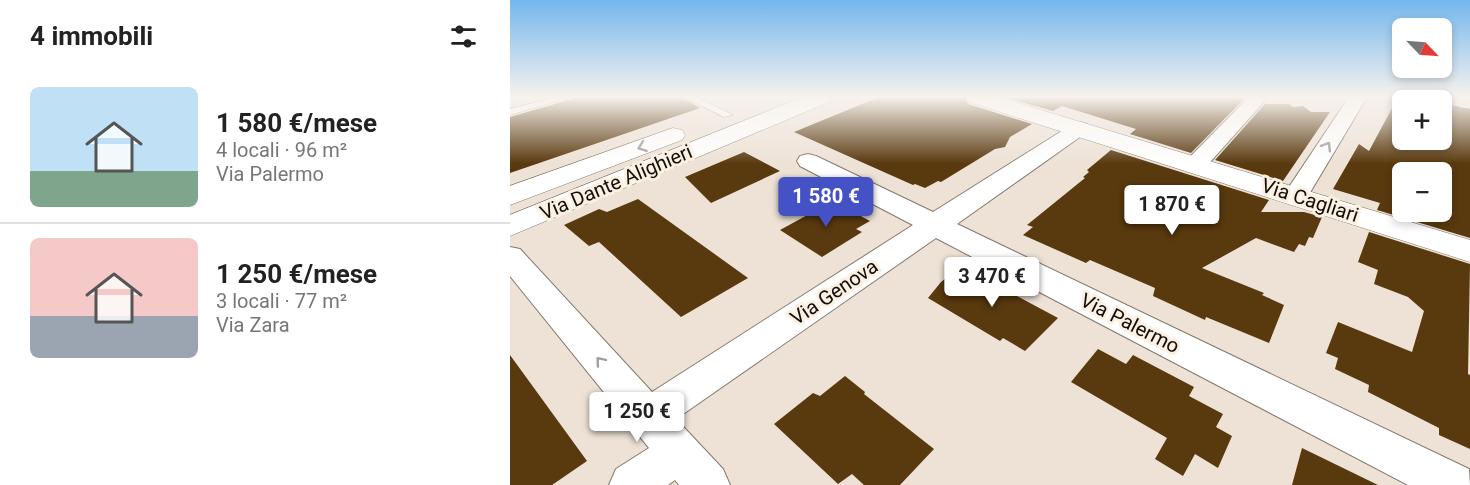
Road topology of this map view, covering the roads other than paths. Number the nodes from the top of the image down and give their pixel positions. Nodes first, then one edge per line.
1 (716, 120) edge
2 (764, 120) edge
3 (1053, 120) edge
4 (1237, 120) edge
5 (1343, 120) edge
6 (1080, 128) junction
7 (808, 160) dead end
8 (1196, 164) junction
9 (510, 196) edge
10 (1296, 196) junction
11 (935, 225) junction
12 (510, 226) edge
13 (1470, 251) edge
14 (510, 256) edge
15 (648, 417) junction
16 (678, 452) junction
17 (632, 485) edge
18 (707, 485) edge
19 (1453, 485) edge

1 -> 9 street, Via Dante Alighieri
2 - 12 street, Via Dante Alighieri
3 - 6 street, Via Cagliari
4 - 8 street
10 -> 5 street
6 - 8 street, Via Cagliari
6 - 11 street, Via Genova
7 - 11 street, Via Palermo
8 - 10 street, Via Cagliari
10 - 13 street, Via Cagliari
11 - 15 street, Via Genova
11 - 19 street, Via Palermo
15 -> 14 street
15 - 16 street
16 - 17 street
16 - 18 street

